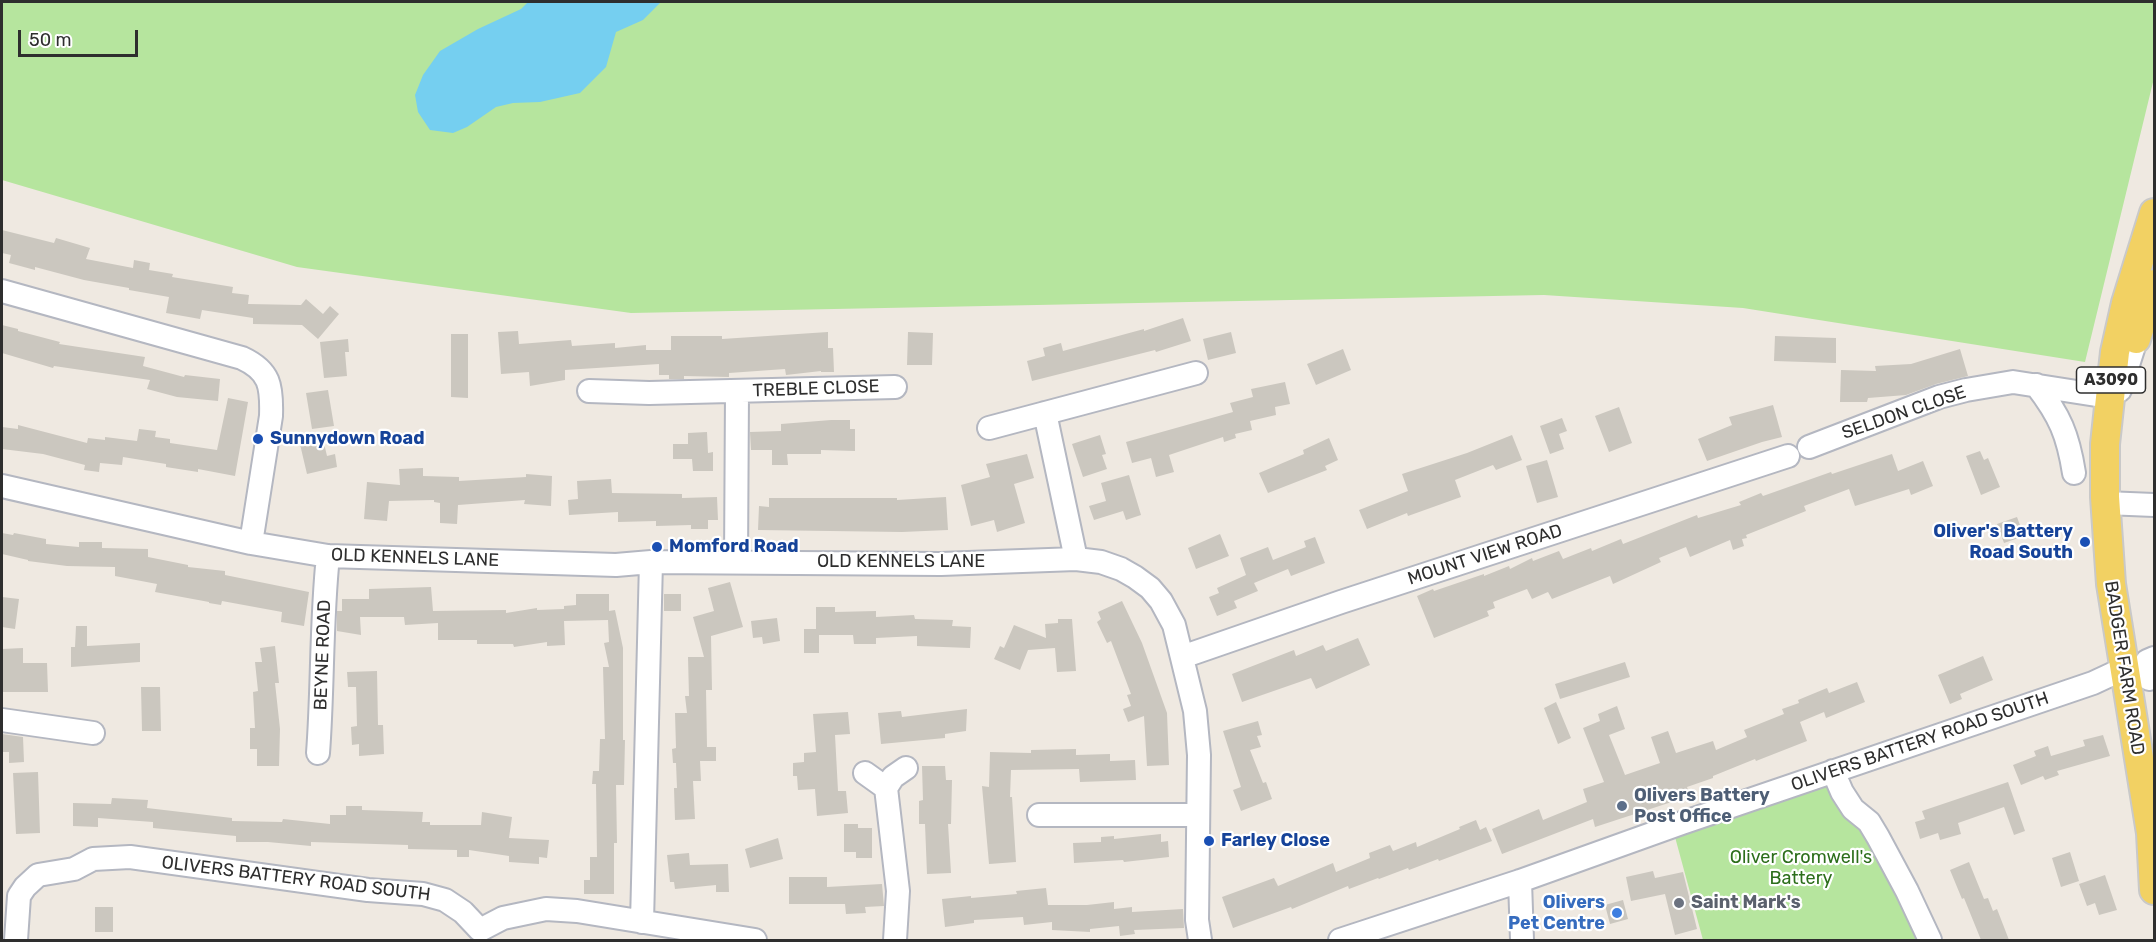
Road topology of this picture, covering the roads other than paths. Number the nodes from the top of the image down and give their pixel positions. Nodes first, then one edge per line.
1 (2154, 213) edge
2 (2154, 284) edge
3 (2, 291) edge
4 (2134, 346) junction
5 (1196, 373) dead end
6 (2036, 385) junction
7 (895, 387) dead end
8 (589, 391) dead end
9 (737, 392) junction
10 (2109, 397) junction
11 (1045, 413) junction
12 (989, 428) dead end
13 (1798, 451) joint
14 (2074, 473) dead end
15 (2, 486) edge
16 (2109, 504) junction
17 (2154, 505) edge
18 (251, 543) junction
19 (328, 556) junction
20 (1076, 559) junction
21 (651, 562) junction
22 (736, 562) junction
23 (1182, 657) junction
24 (2142, 669) edge
25 (2, 720) edge
26 (93, 733) dead end
27 (318, 753) dead end
28 (906, 768) dead end
29 (1833, 771) junction
30 (865, 773) dead end
31 (886, 788) junction
32 (1197, 814) junction
33 (1040, 815) dead end
34 (1520, 881) junction
35 (2154, 890) edge
36 (642, 922) junction
37 (473, 935) edge
38 (717, 938) edge
39 (16, 940) edge
40 (755, 940) edge
41 (895, 940) edge
42 (1200, 940) edge
43 (1340, 940) edge
44 (1522, 940) edge
45 (1930, 940) edge

1 - 10 main road, BADGER FARM ROAD / A3090
2 - 4 main road, BADGER FARM ROAD / A3090
3 - 18 street
4 - 10 street, BADGER FARM ROAD
4 - 16 main road, BADGER FARM ROAD / A3090
5 - 11 street
6 - 10 street, SELDON CLOSE
6 - 13 street, SELDON CLOSE
6 - 14 street
7 - 9 street, TREBLE CLOSE
8 - 9 street, TREBLE CLOSE
9 - 22 street, TREBLE CLOSE
10 - 16 main road, BADGER FARM ROAD / A3090
11 - 12 street
11 - 20 street
13 - 23 street, MOUNT VIEW ROAD
15 - 18 street, OLD KENNELS LANE
16 - 17 street
16 - 24 main road, BADGER FARM ROAD / A3090
18 - 19 street, OLD KENNELS LANE
19 - 21 street, OLD KENNELS LANE
19 - 27 street, BEYNE ROAD
20 - 22 street, OLD KENNELS LANE
20 - 23 street, OLD KENNELS LANE
21 - 22 street, OLD KENNELS LANE
21 - 36 street
23 - 32 street, OLD KENNELS LANE
24 - 29 street, OLIVERS BATTERY ROAD SOUTH
24 - 35 main road, BADGER FARM ROAD / A3090
25 - 26 street
28 - 31 street
29 - 34 street, OLIVERS BATTERY ROAD SOUTH
29 - 45 street
30 - 31 street
31 - 41 street
32 - 33 street
32 - 42 street, OLD KENNELS LANE
34 - 43 street, OLIVERS BATTERY ROAD SOUTH
34 - 44 street
36 - 37 street, OLIVERS BATTERY ROAD SOUTH
36 - 38 street, OLIVERS BATTERY ROAD SOUTH
37 - 39 street, OLIVERS BATTERY ROAD SOUTH
38 - 40 street, OLIVERS BATTERY ROAD SOUTH

